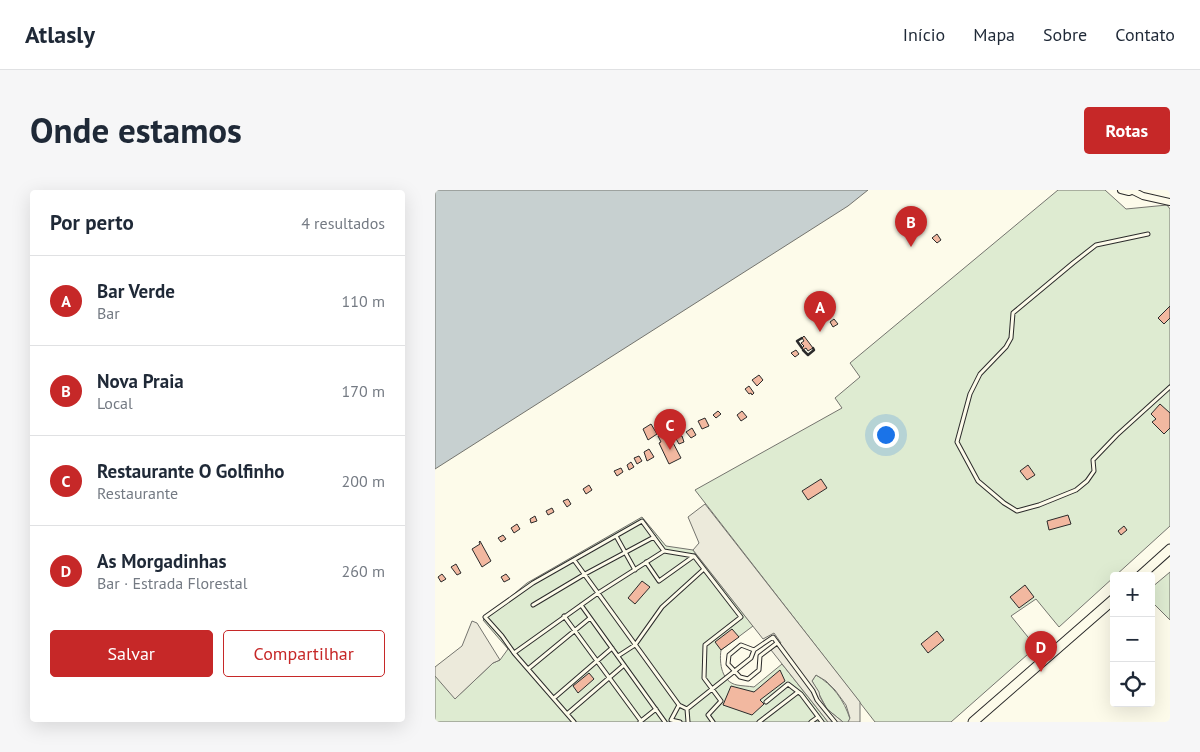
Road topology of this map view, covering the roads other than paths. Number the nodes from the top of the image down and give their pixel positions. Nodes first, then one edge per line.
1 (1121, 190) edge
2 (1133, 190) edge
3 (1170, 202) edge
4 (1148, 234) dead end
5 (1170, 387) edge
6 (616, 536) junction
7 (654, 537) junction
8 (1170, 549) edge
9 (664, 551) junction
10 (625, 553) junction
11 (694, 556) junction
12 (574, 560) junction
13 (647, 562) junction
14 (704, 569) junction
15 (635, 570) junction
16 (1144, 572) edge
17 (585, 574) junction
18 (598, 593) junction
19 (1110, 602) edge
20 (533, 605) dead end
21 (581, 605) junction
22 (564, 616) junction
23 (590, 618) junction
24 (575, 631) junction
25 (777, 643) junction
26 (635, 645) junction
27 (612, 648) junction
28 (755, 650) junction
29 (514, 653) junction
30 (618, 656) junction
31 (760, 656) junction
32 (751, 658) junction
33 (596, 661) junction
34 (624, 665) junction
35 (528, 668) junction
36 (734, 671) junction
37 (609, 678) junction
38 (712, 689) junction
39 (798, 692) junction
40 (554, 698) junction
41 (766, 702) dead end
42 (679, 705) junction
43 (656, 709) junction
44 (687, 710) junction
45 (567, 714) junction
46 (818, 717) junction
47 (668, 721) edge
48 (574, 722) edge
49 (641, 722) edge
50 (680, 722) edge
51 (688, 722) edge
52 (713, 722) edge
53 (759, 722) edge
54 (811, 722) edge
55 (822, 722) edge
56 (835, 722) edge
57 (973, 722) edge

1 - 2 street
2 - 3 street
4 - 5 lane
6 - 7 lane
6 - 10 lane
6 - 12 lane
7 - 9 lane
7 - 10 lane
8 - 16 main road
9 - 11 lane
9 - 13 lane
10 - 15 lane
10 - 17 lane
11 - 13 lane
11 - 14 lane
12 - 17 lane
12 - 29 lane
13 - 15 lane
14 - 26 lane
14 - 38 lane
15 - 18 lane
17 - 18 lane
17 - 20 lane
18 - 21 lane
18 - 26 lane
19 - 57 main road
21 - 22 lane
21 - 23 lane
22 - 24 lane
22 - 29 lane
23 - 24 lane
23 - 27 lane
24 - 33 lane
24 - 35 lane
25 - 28 lane
25 - 31 lane
25 - 56 lane
26 - 30 lane
26 - 42 lane
27 - 30 lane
27 - 33 lane
28 - 32 lane
28 - 36 lane
29 - 35 lane
30 - 34 lane
31 - 32 lane
31 - 36 lane
32 - 36 lane
33 - 37 lane
33 - 40 lane
34 - 37 lane
34 - 43 lane
35 - 40 lane
36 - 38 lane
37 - 45 lane
37 - 49 lane
38 - 44 lane
38 - 52 lane
39 - 41 lane
39 - 46 lane
39 - 53 lane
40 - 45 lane
42 - 44 lane
42 - 47 lane
43 - 47 lane
43 - 49 lane
44 - 51 lane
45 - 48 lane
46 - 54 lane
46 - 55 lane
47 - 50 lane

